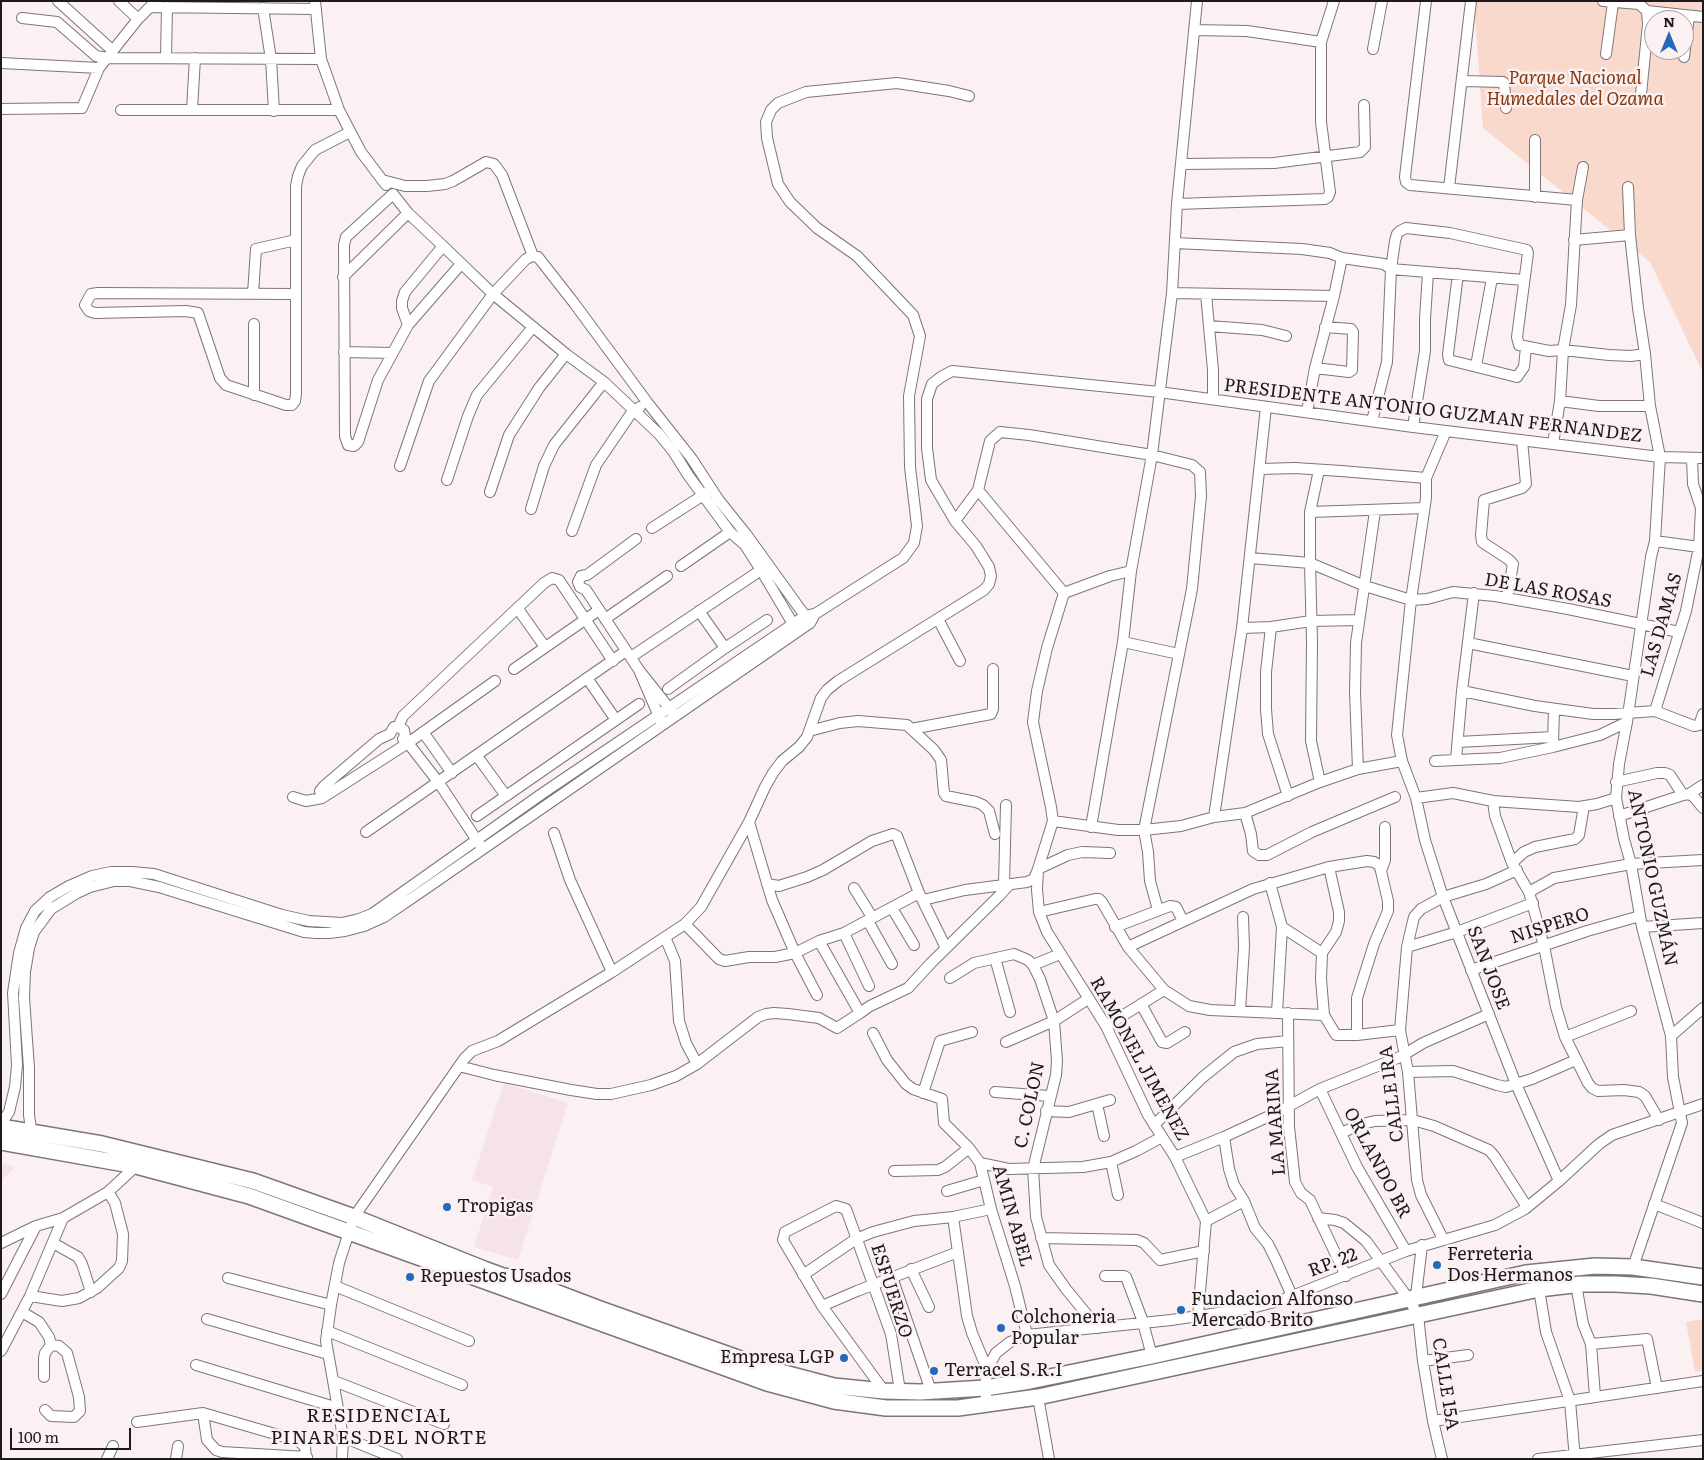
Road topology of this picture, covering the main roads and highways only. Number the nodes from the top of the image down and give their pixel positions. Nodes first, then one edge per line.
1 (1, 1126) edge
2 (33, 1140) junction
3 (1, 1142) edge
4 (253, 1181) junction
5 (249, 1196) junction
6 (1703, 1277) edge
7 (1703, 1294) edge

1 - 2 main road
2 - 3 main road
2 - 4 main road
2 - 5 main road
4 - 5 main road
4 - 6 main road
5 - 7 main road

